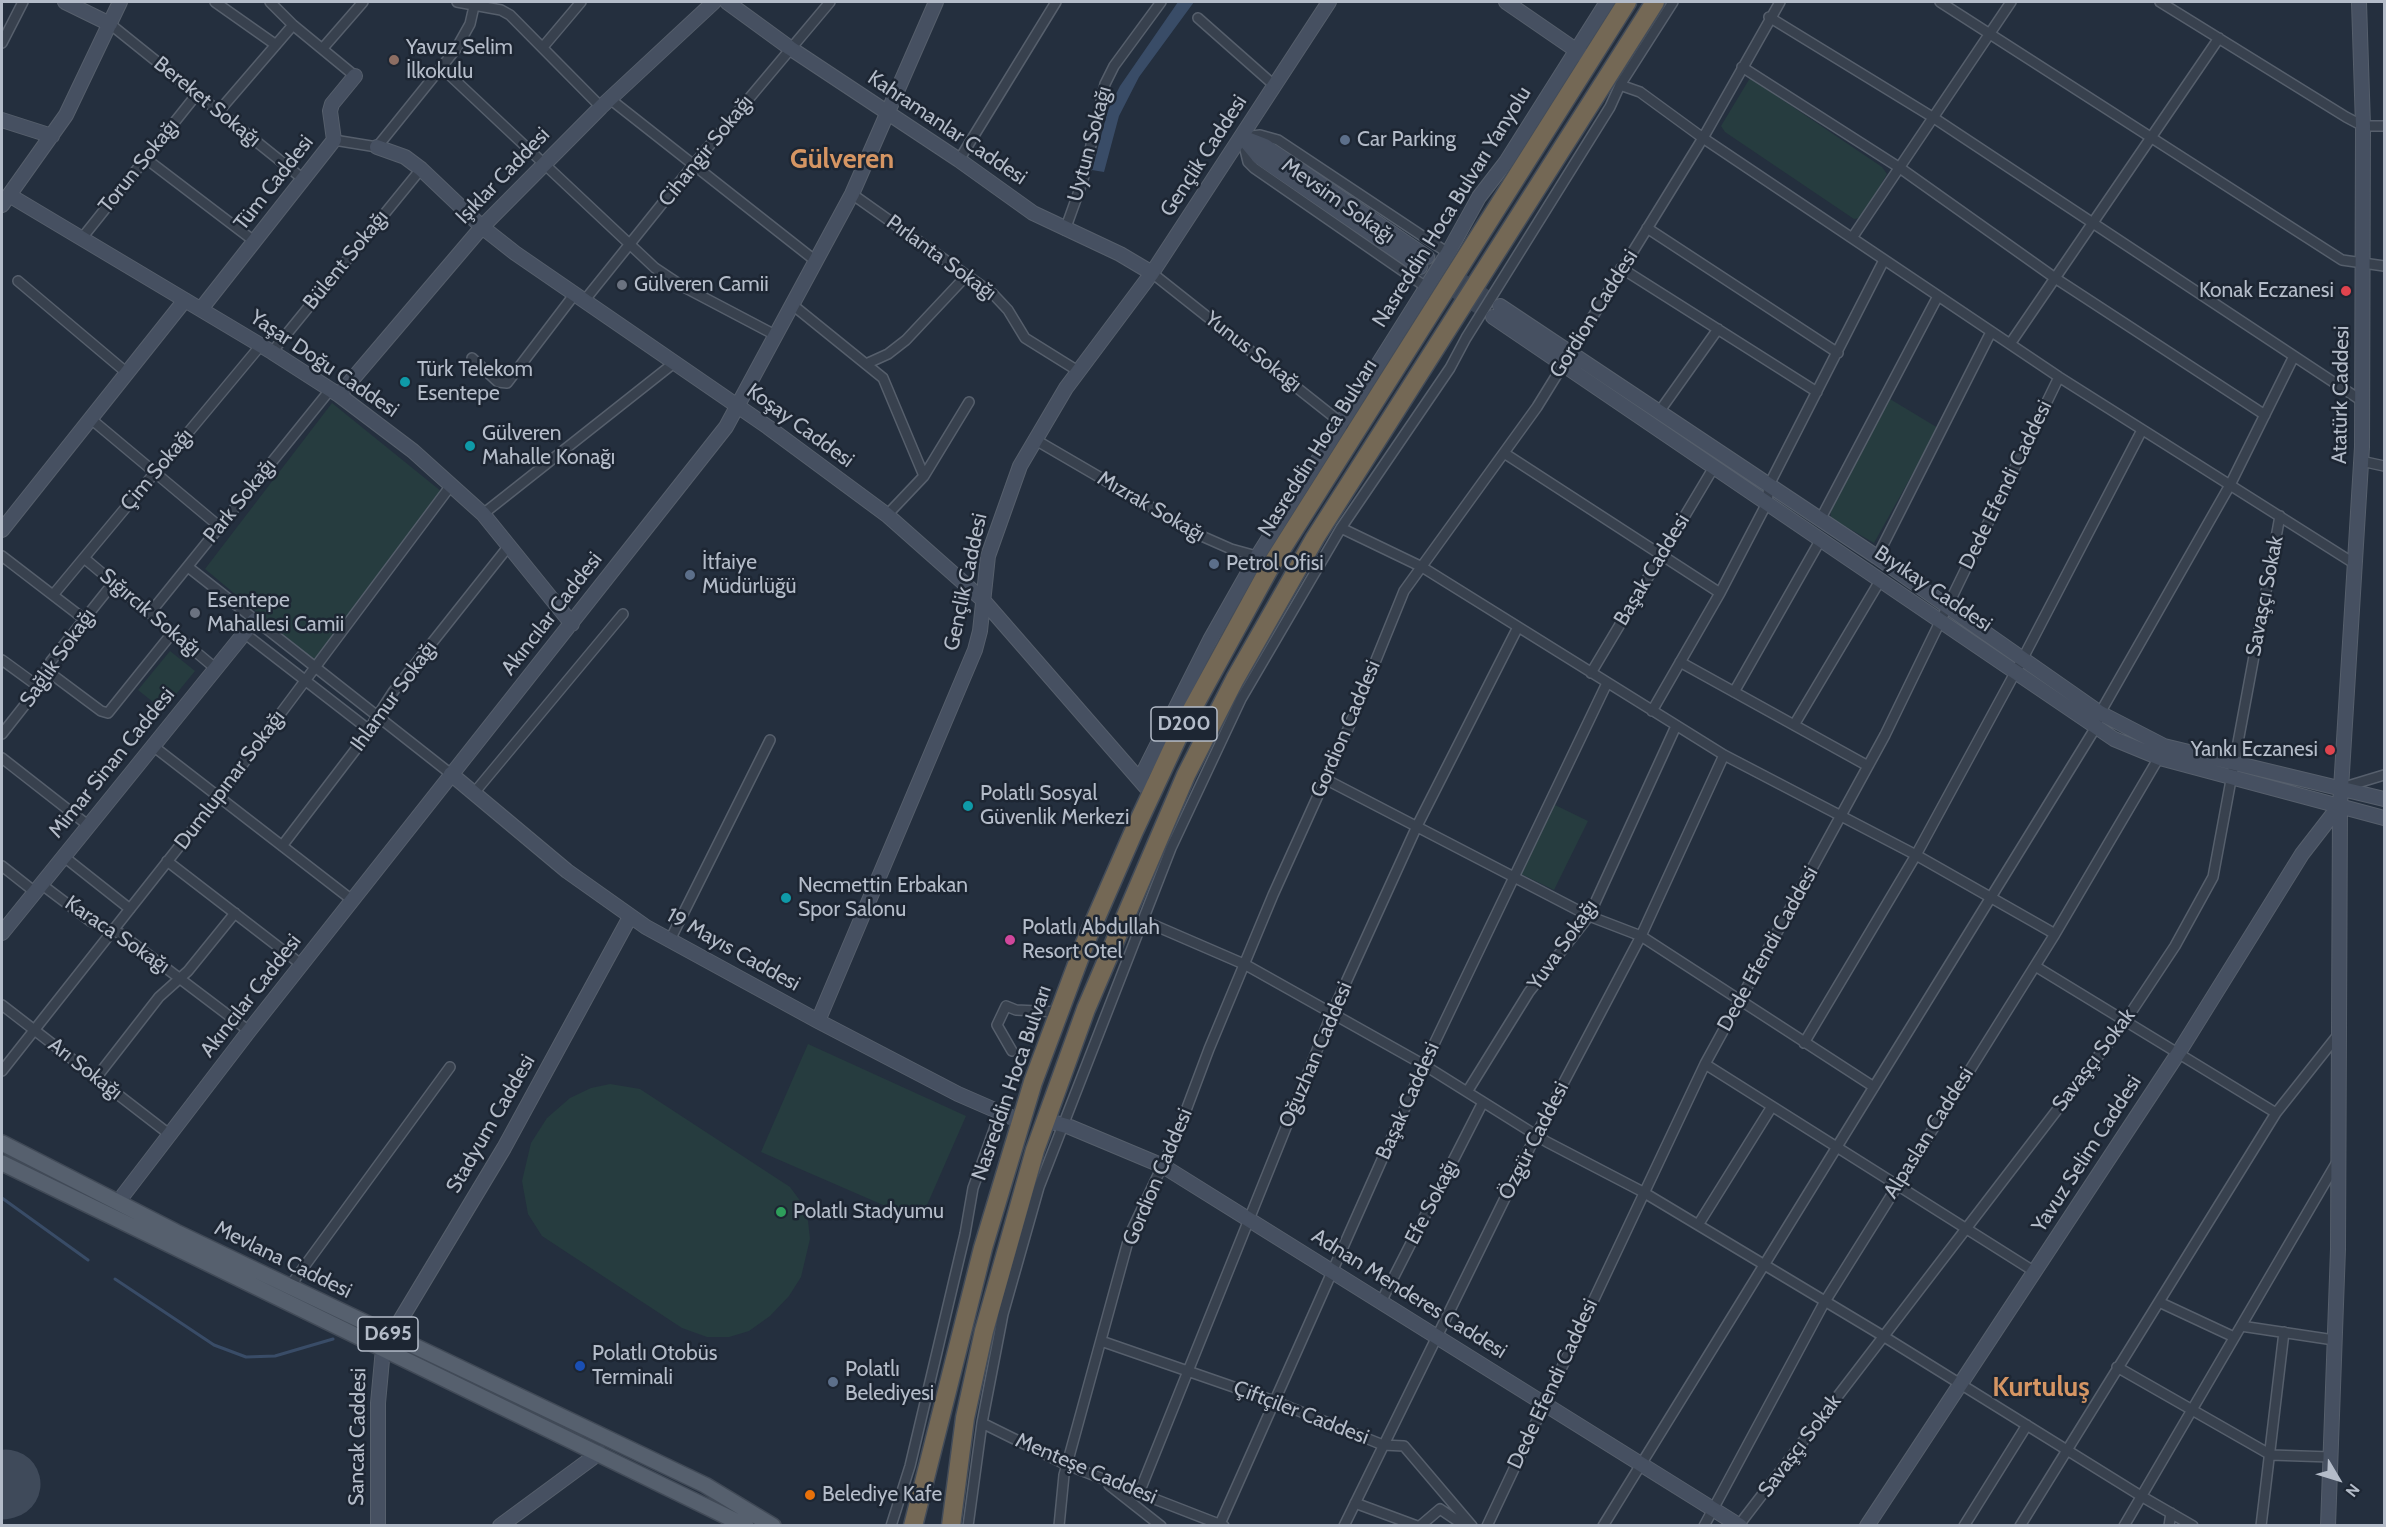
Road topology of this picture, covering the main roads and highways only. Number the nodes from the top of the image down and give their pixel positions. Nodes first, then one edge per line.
1 (1627, 2) edge
2 (1655, 2) edge
3 (2, 1143) edge
4 (2, 1163) edge
5 (386, 1342) junction
6 (725, 1520) edge
7 (746, 1526) edge
8 (773, 1526) edge
9 (913, 1526) edge
10 (951, 1526) edge

1 - 9 highway, Nasreddin Hoca Bulvarı / D200
2 - 10 highway, Nasreddin Hoca Bulvarı / D200
3 - 5 main road, Mevlana Caddesi / D695
4 - 5 main road, Mevlana Caddesi / D695
5 - 6 main road, Mevlana Caddesi / D695
5 - 8 main road, Mevlana Caddesi / D695
6 - 7 main road, Mevlana Caddesi / D695

